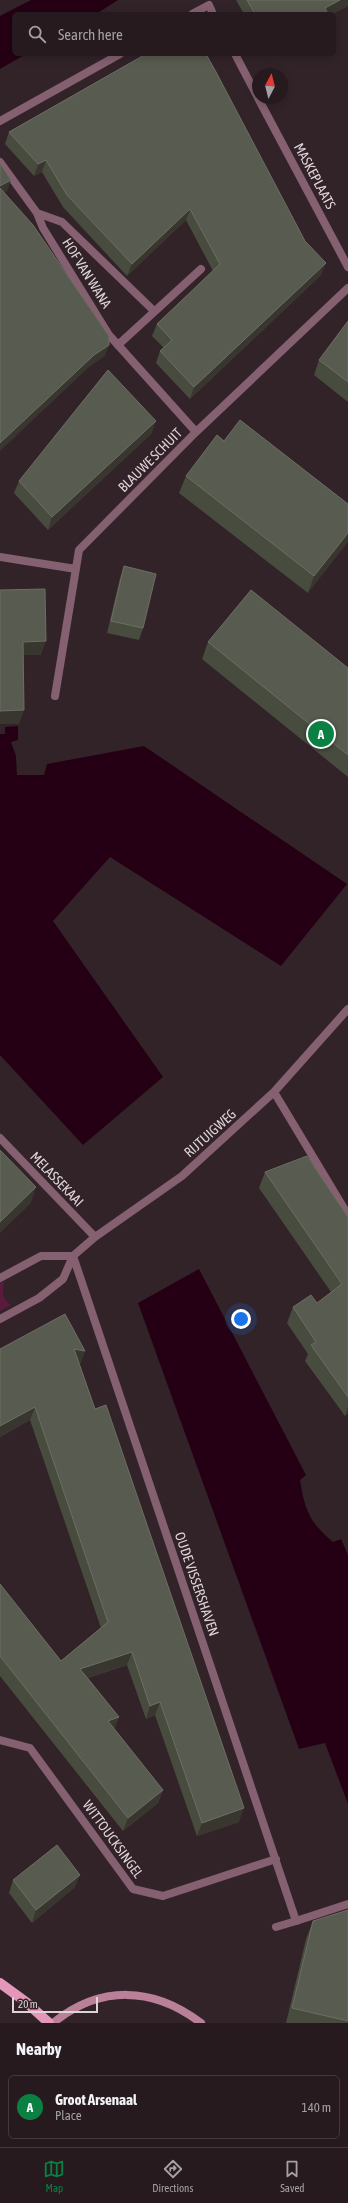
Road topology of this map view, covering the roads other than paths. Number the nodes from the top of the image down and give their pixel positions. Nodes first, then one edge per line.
1 (196, 12) edge
2 (213, 12) edge
3 (116, 56) edge
4 (236, 56) edge
5 (252, 87) edge
6 (261, 104) edge
7 (0, 120) edge
8 (0, 162) edge
9 (37, 213) junction
10 (348, 267) edge
11 (201, 269) dead end
12 (348, 288) edge
13 (154, 311) junction
14 (118, 345) junction
15 (196, 432) junction
16 (0, 557) edge
17 (76, 569) junction
18 (55, 696) dead end
19 (348, 1009) edge
20 (274, 1092) junction
21 (0, 1138) edge
22 (348, 1215) edge
23 (95, 1237) junction
24 (73, 1256) junction
25 (0, 1278) edge
26 (0, 1319) edge
27 (0, 1740) edge
28 (276, 1859) junction
29 (348, 1904) edge
30 (296, 1921) junction
31 (276, 1927) dead end
32 (0, 1983) edge
33 (49, 2023) edge
34 (53, 2023) edge
35 (201, 2023) edge

1 - 2 street
3 - 7 street
4 - 5 street, MASKEPLAATS
6 - 10 street, MASKEPLAATS
8 - 9 street, HOF VAN WANA
9 - 13 street, HOF VAN WANA
9 - 14 street, HOF VAN WANA
11 - 13 street
12 - 15 street, BLAUWE SCHUIT
13 - 14 street
14 - 15 street, HOF VAN WANA
15 - 17 street, BLAUWE SCHUIT
16 - 17 street
17 - 18 street, BLAUWE SCHUIT
19 - 20 street, RIJTUIGWEG
20 - 22 street
20 - 23 street, RIJTUIGWEG
21 - 23 street, MELASSEKAAI
23 - 24 street, RIJTUIGWEG
24 - 25 street
24 - 26 street
24 - 28 street, OUDE VISSERSHAVEN
27 - 28 street, WITTOUCKSINGEL
28 - 30 street, OUDE VISSERSHAVEN
29 - 30 street
30 - 31 street
32 - 33 main road
34 - 35 main road

